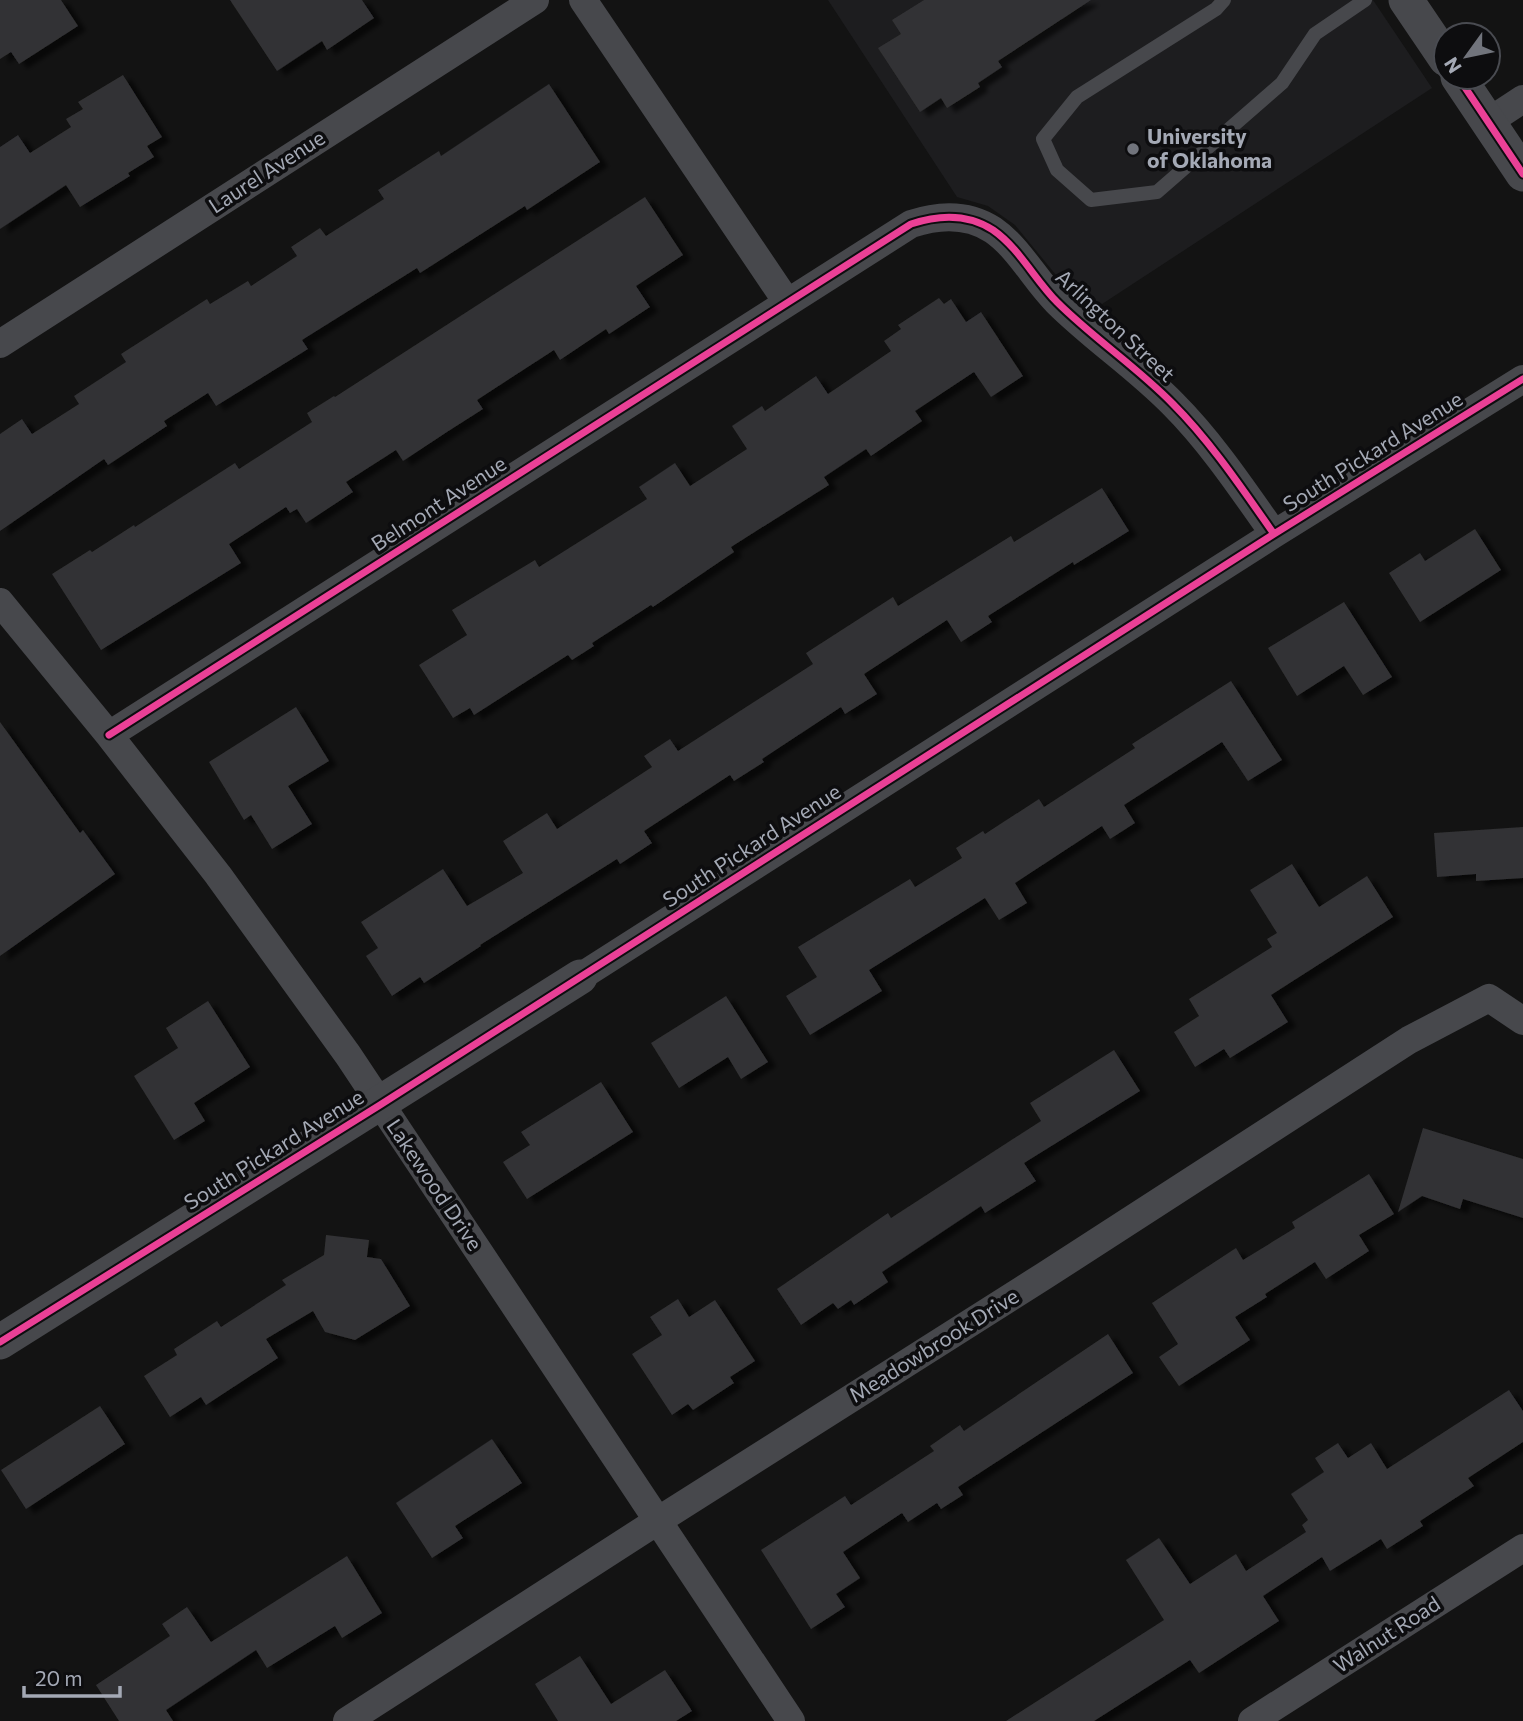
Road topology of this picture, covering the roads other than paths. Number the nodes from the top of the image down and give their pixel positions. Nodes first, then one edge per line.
1 (535, 0) edge
2 (583, 0) edge
3 (1224, 0) edge
4 (1365, 0) edge
5 (1406, 0) edge
6 (1432, 38) edge
7 (1467, 91) edge
8 (1523, 99) edge
9 (1488, 122) junction
10 (1523, 174) edge
11 (787, 302) junction
12 (0, 344) edge
13 (1523, 379) edge
14 (1274, 534) junction
15 (0, 602) edge
16 (109, 735) junction
17 (580, 977) joint
18 (1523, 1021) edge
19 (380, 1105) junction
20 (0, 1342) edge
21 (659, 1520) junction
22 (1523, 1548) edge
23 (347, 1721) edge
24 (791, 1721) edge
25 (1252, 1721) edge

1 - 12 street, Laurel Avenue
2 - 11 street
3 - 4 lane
5 - 6 street
7 - 9 street
8 - 9 street
9 - 10 street
11 - 14 street, Arlington Street
11 - 16 street, Belmont Avenue
13 - 14 street, South Pickard Avenue
14 - 17 street, South Pickard Avenue
15 - 16 street, Lakewood Drive
16 - 19 street, Lakewood Drive
17 - 19 street, South Pickard Avenue
18 - 21 street, Meadowbrook Drive
19 - 20 street, South Pickard Avenue
19 - 21 street, Lakewood Drive
21 - 23 street, Meadowbrook Drive
21 - 24 street, Lakewood Drive
22 - 25 street, Walnut Road

